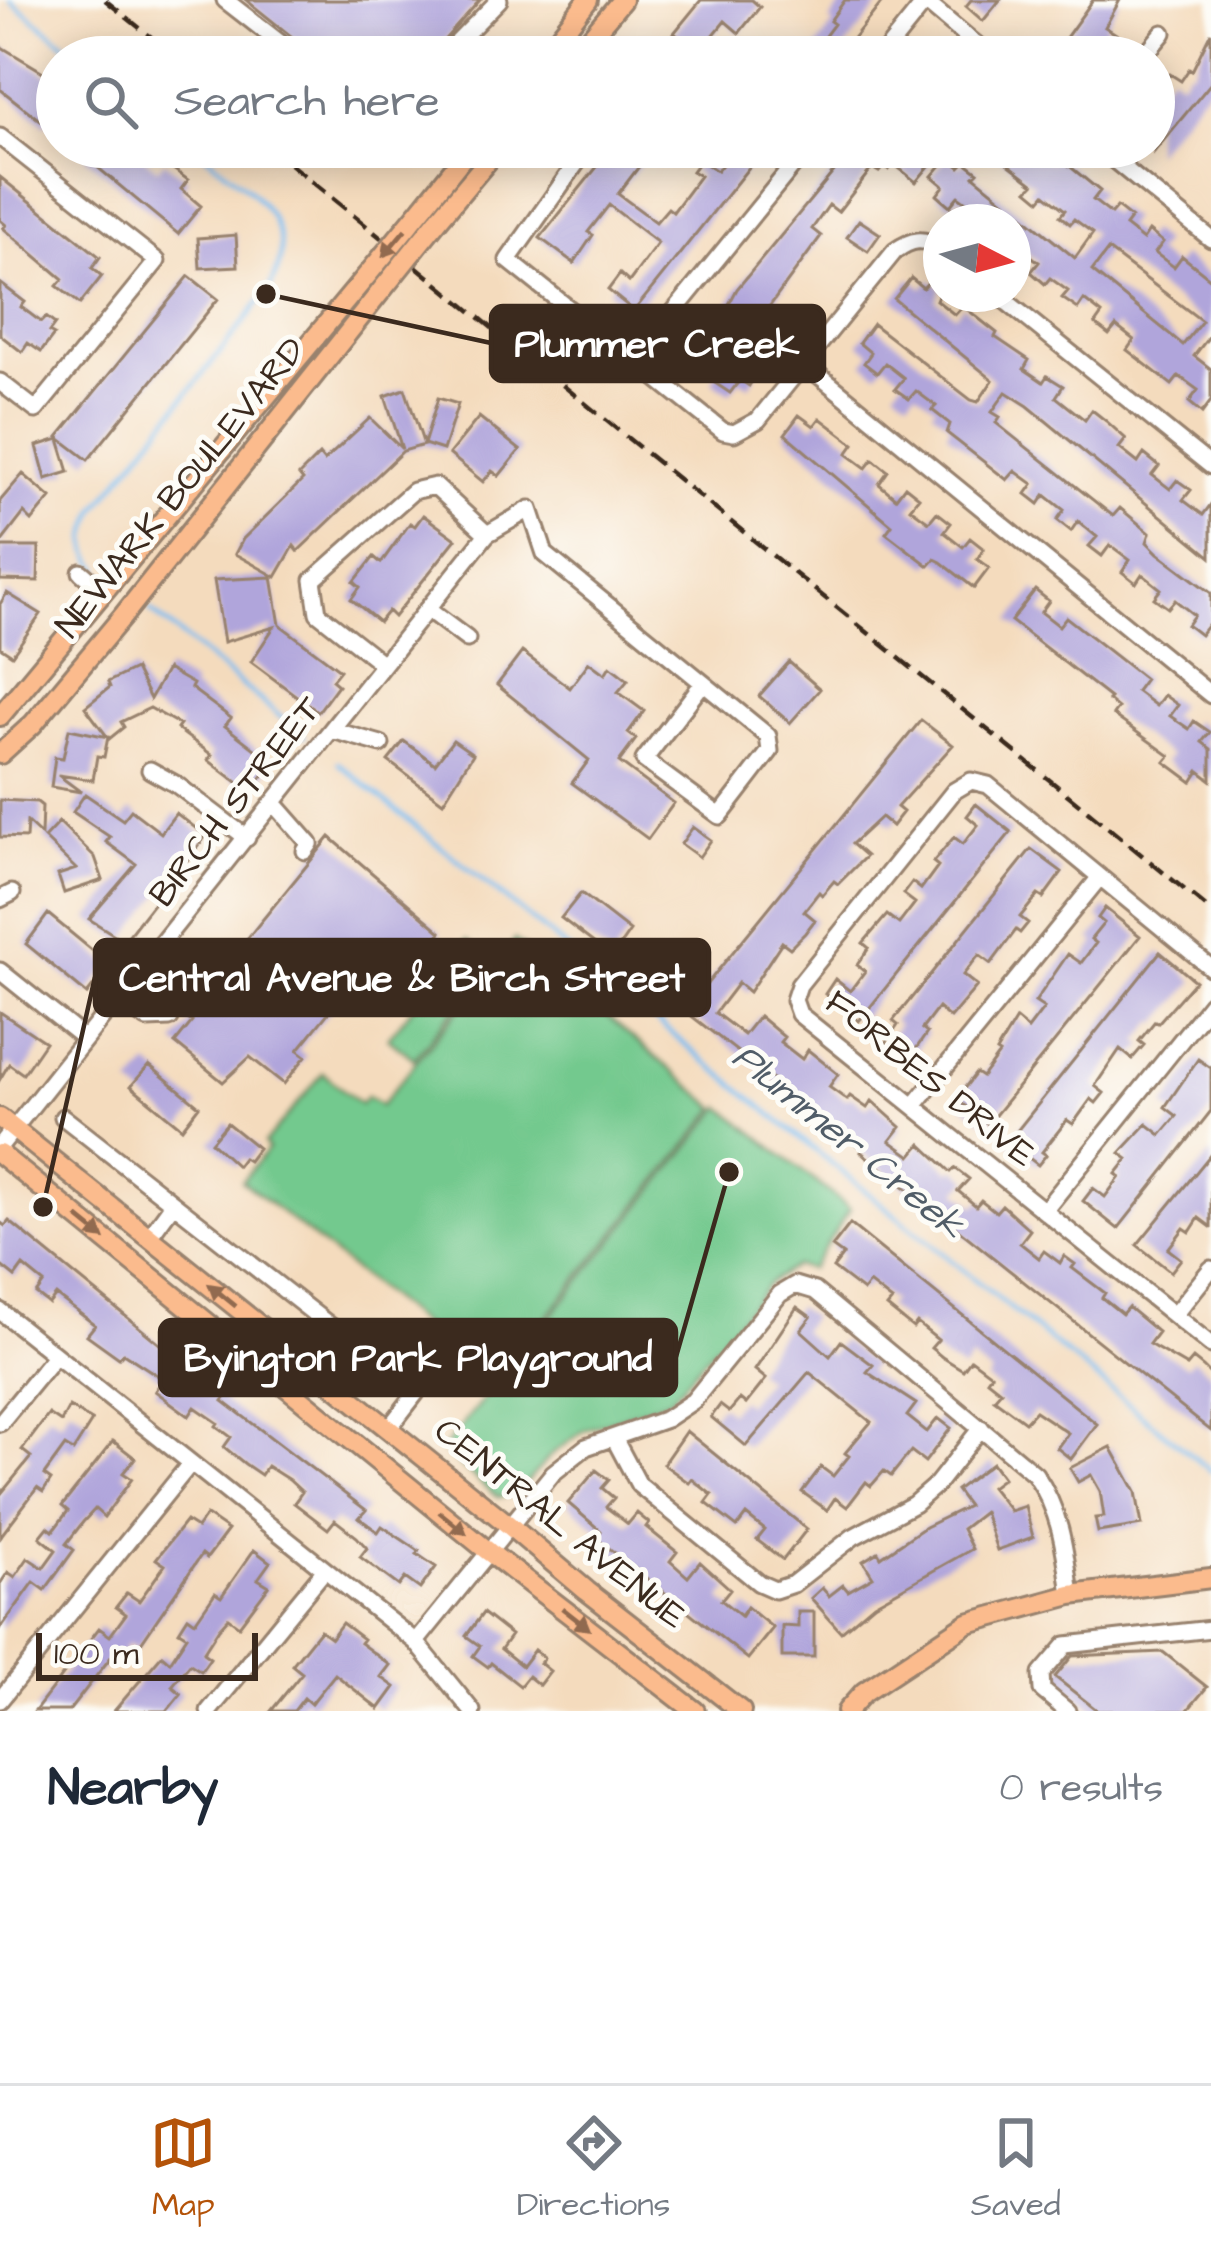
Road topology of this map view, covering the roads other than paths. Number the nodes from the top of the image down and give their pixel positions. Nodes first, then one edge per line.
1 (225, 0) edge
2 (499, 0) edge
3 (588, 0) edge
4 (622, 0) edge
5 (925, 1) edge
6 (1162, 33) dead end
7 (271, 36) edge
8 (464, 36) edge
9 (560, 36) edge
10 (592, 36) edge
11 (897, 36) edge
12 (966, 36) edge
13 (1160, 36) edge
14 (0, 137) edge
15 (36, 165) edge
16 (39, 168) edge
17 (458, 168) edge
18 (477, 168) edge
19 (573, 168) edge
20 (791, 168) edge
21 (1124, 168) edge
22 (431, 213) junction
23 (1211, 239) edge
24 (923, 240) edge
25 (372, 285) junction
26 (1020, 312) edge
27 (634, 362) junction
28 (804, 363) junction
29 (0, 382) edge
30 (1211, 466) edge
31 (488, 534) junction
32 (81, 572) dead end
33 (104, 592) junction
34 (427, 609) junction
35 (467, 639) dead end
36 (383, 664) junction
37 (704, 683) junction
38 (1211, 695) edge
39 (0, 716) edge
40 (332, 730) junction
41 (381, 744) dead end
42 (0, 754) edge
43 (149, 770) dead end
44 (274, 803) junction
45 (247, 838) junction
46 (304, 851) dead end
47 (1100, 877) junction
48 (1211, 968) edge
49 (0, 971) edge
50 (117, 999) junction
51 (1211, 1003) edge
52 (170, 1018) dead end
53 (85, 1039) junction
54 (914, 1106) junction
55 (63, 1118) dead end
56 (7, 1123) edge
57 (0, 1150) edge
58 (173, 1204) junction
59 (1043, 1211) junction
60 (149, 1237) junction
61 (1211, 1269) edge
62 (0, 1311) edge
63 (1174, 1315) junction
64 (1211, 1345) edge
65 (54, 1357) junction
66 (0, 1423) edge
67 (981, 1428) junction
68 (389, 1429) junction
69 (614, 1438) junction
70 (190, 1464) junction
71 (510, 1526) junction
72 (489, 1552) junction
73 (323, 1572) junction
74 (1211, 1578) edge
75 (1071, 1595) junction
76 (1211, 1629) edge
77 (416, 1642) junction
78 (0, 1700) edge
79 (209, 1711) edge
80 (472, 1711) edge
81 (695, 1711) edge
82 (741, 1711) edge
83 (847, 1711) edge
84 (1067, 1711) edge

1 - 7 street
2 - 8 street
3 - 9 main road
4 - 10 main road
5 - 11 street
5 - 12 street
6 - 13 street
14 - 15 street
16 - 29 street
17 - 22 main road, NEWARK BOULEVARD
18 - 22 main road, NEWARK BOULEVARD
19 - 27 street
20 - 27 street
21 - 23 street
22 - 25 main road, NEWARK BOULEVARD, bridge
24 - 28 street
25 - 33 main road, NEWARK BOULEVARD
25 - 42 main road, NEWARK BOULEVARD
26 - 30 street
27 - 28 street
28 - 38 street
31 - 34 street, BIRCH STREET
31 - 36 street
31 - 37 street, BIRCH STREET
32 - 33 street
33 - 39 main road, NEWARK BOULEVARD
34 - 35 street
34 - 36 street, BIRCH STREET
36 - 40 street, BIRCH STREET
37 - 37 street
40 - 41 street
40 - 44 street, BIRCH STREET
43 - 45 street
44 - 45 street, BIRCH STREET
44 - 46 street
45 - 50 street, BIRCH STREET
47 - 48 street, FORBES DRIVE
47 - 54 street
47 - 54 street, FORBES DRIVE
49 - 53 street
50 - 52 street
50 - 53 street, BIRCH STREET
51 - 59 street
53 - 56 street, BIRCH STREET
54 - 59 street, FORBES DRIVE
55 - 58 street
56 - 57 street, BIRCH STREET
56 - 60 main road, CENTRAL AVENUE
57 -> 72 main road, CENTRAL AVENUE
58 - 60 street
58 - 68 street
59 - 63 street, FORBES DRIVE
68 -> 60 main road, CENTRAL AVENUE
61 - 63 street
62 - 65 street
63 - 64 street, FORBES DRIVE
65 - 66 street
65 - 70 street
67 - 69 street
67 - 69 street
67 - 75 street
68 - 71 main road, CENTRAL AVENUE
69 - 71 street
70 - 73 street
70 - 78 street
71 - 72 street
71 - 82 main road, CENTRAL AVENUE
72 - 77 street
72 -> 81 main road, CENTRAL AVENUE
73 - 77 street
73 - 79 street
74 - 75 main road
75 - 83 main road
76 - 84 street
77 - 80 street

